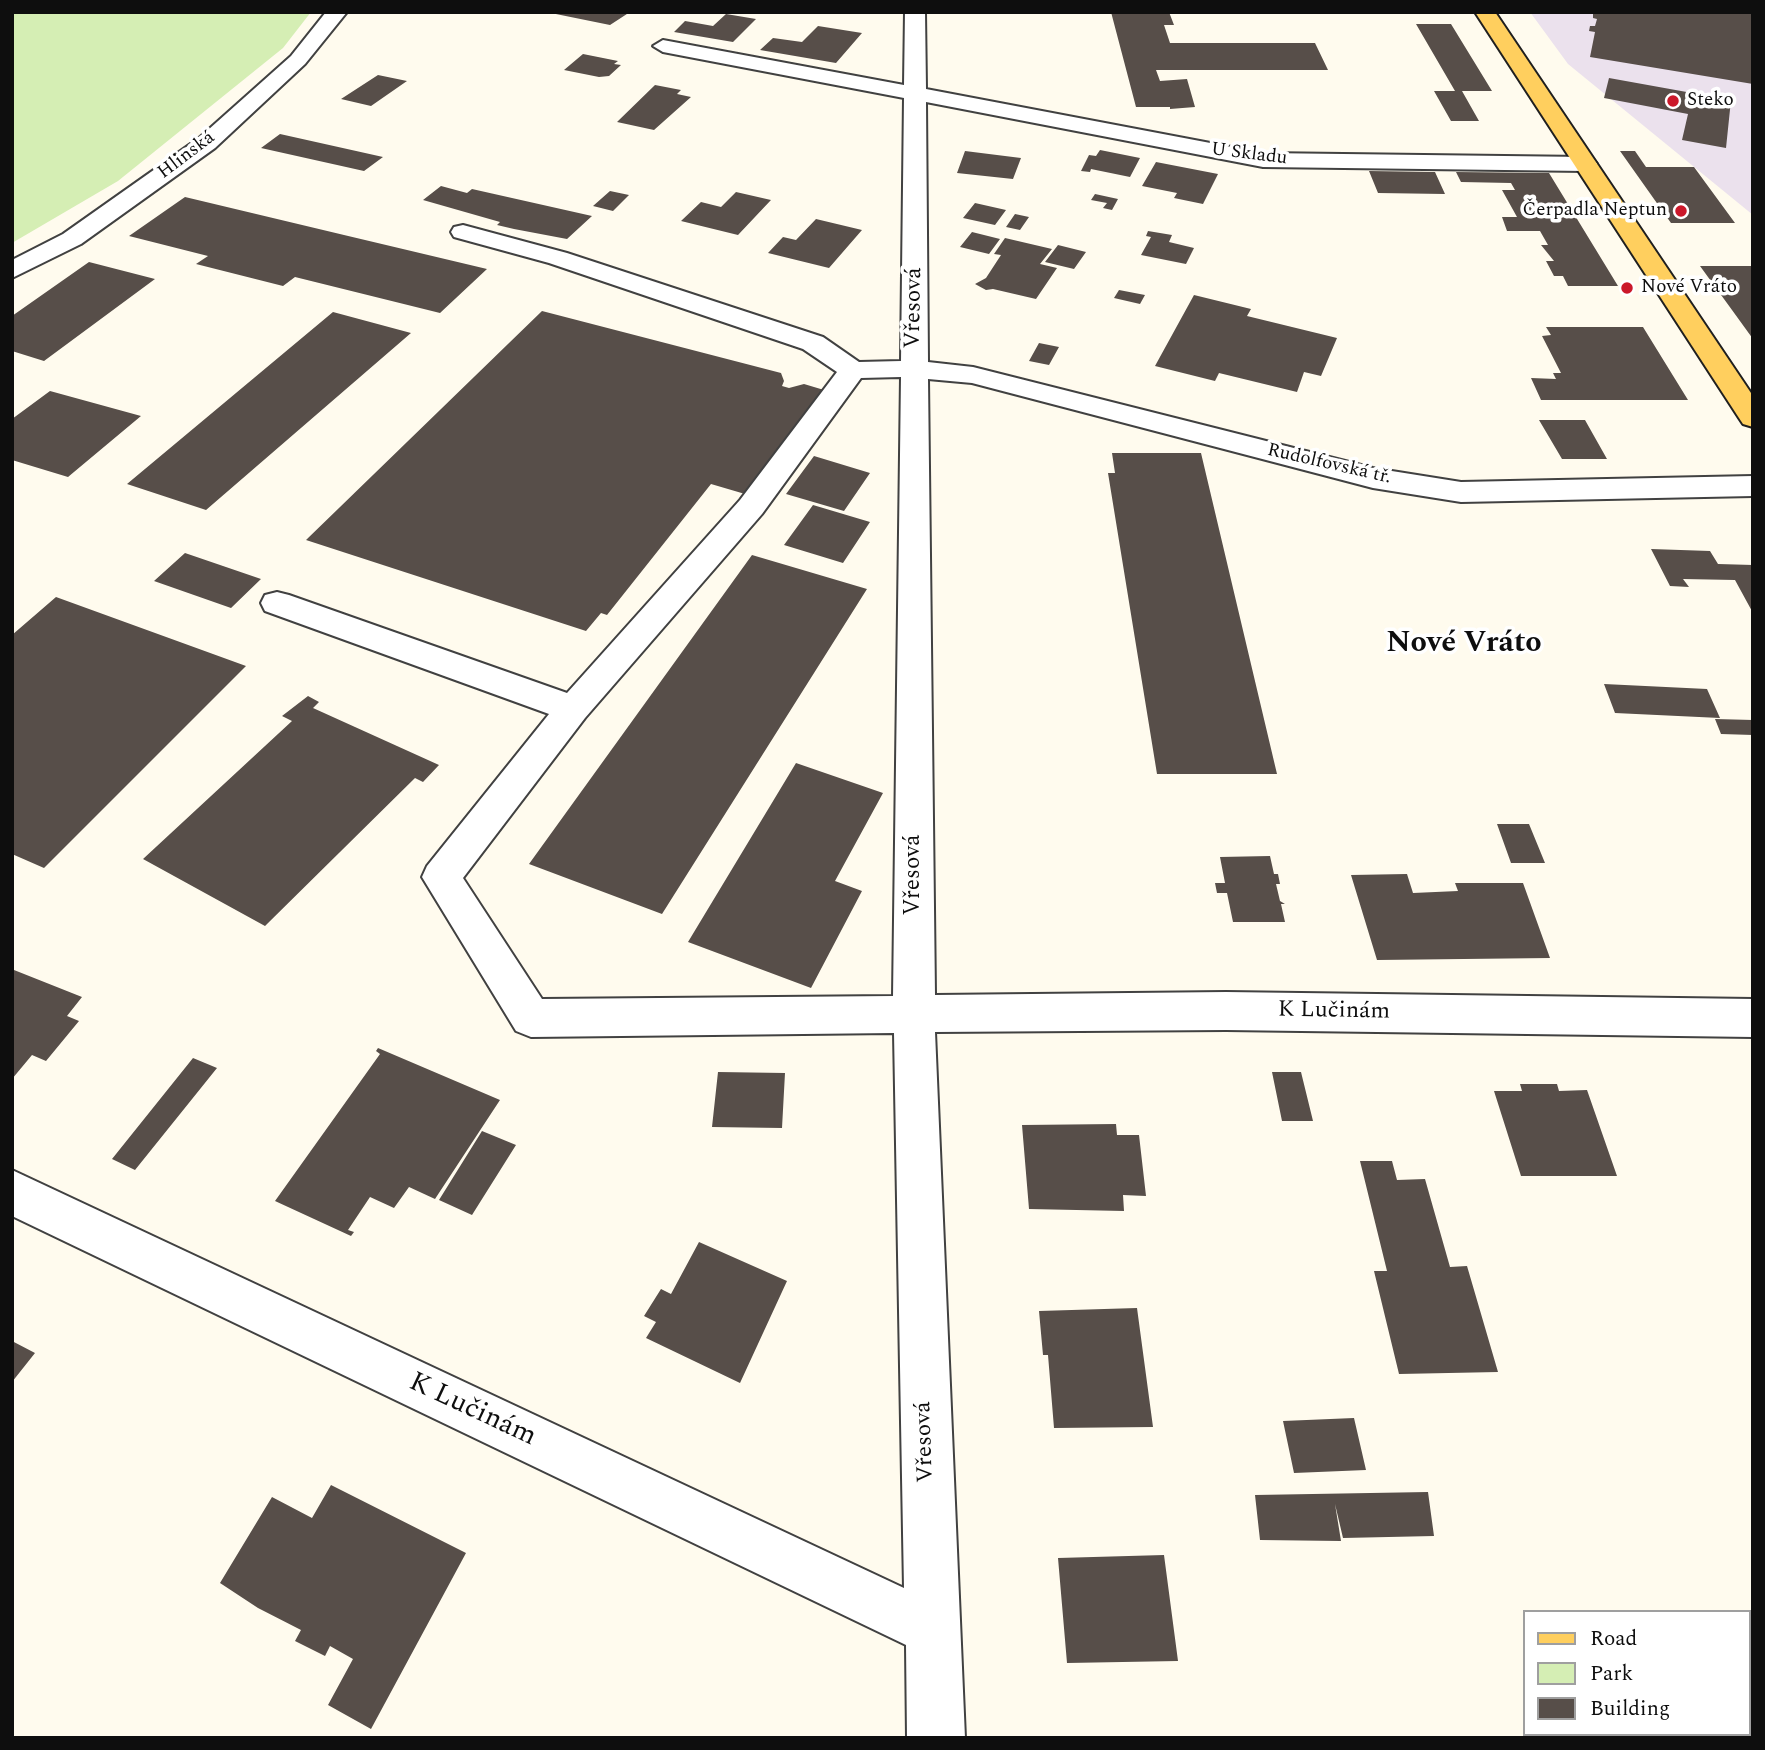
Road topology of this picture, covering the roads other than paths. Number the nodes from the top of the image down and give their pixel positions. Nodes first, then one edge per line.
1 (337, 12) edge
2 (915, 12) edge
3 (1485, 12) edge
4 (663, 46) dead end
5 (917, 96) junction
6 (1585, 164) junction
7 (463, 232) dead end
8 (12, 270) edge
9 (914, 369) junction
10 (853, 370) junction
11 (1753, 418) edge
12 (1753, 486) edge
13 (276, 603) dead end
14 (573, 709) junction
15 (915, 1016) junction
16 (1753, 1018) edge
17 (12, 1192) edge
18 (931, 1629) junction
19 (936, 1738) edge

1 - 8 street, Hlinská
2 - 5 street, Vřesová
3 - 6 main road
4 - 5 street, U Skladu
5 - 6 street, U Skladu
5 - 9 street, Vřesová
6 - 11 main road
7 - 10 street
9 - 10 street, Rudolfovská tř.
9 - 12 street, Rudolfovská tř.
9 - 15 street, Vřesová
10 - 14 street
13 - 14 street
14 - 15 street, K Lučinám
15 - 16 street, K Lučinám
15 - 18 street, Vřesová
17 - 18 street, K Lučinám
18 - 19 street, Vřesová

